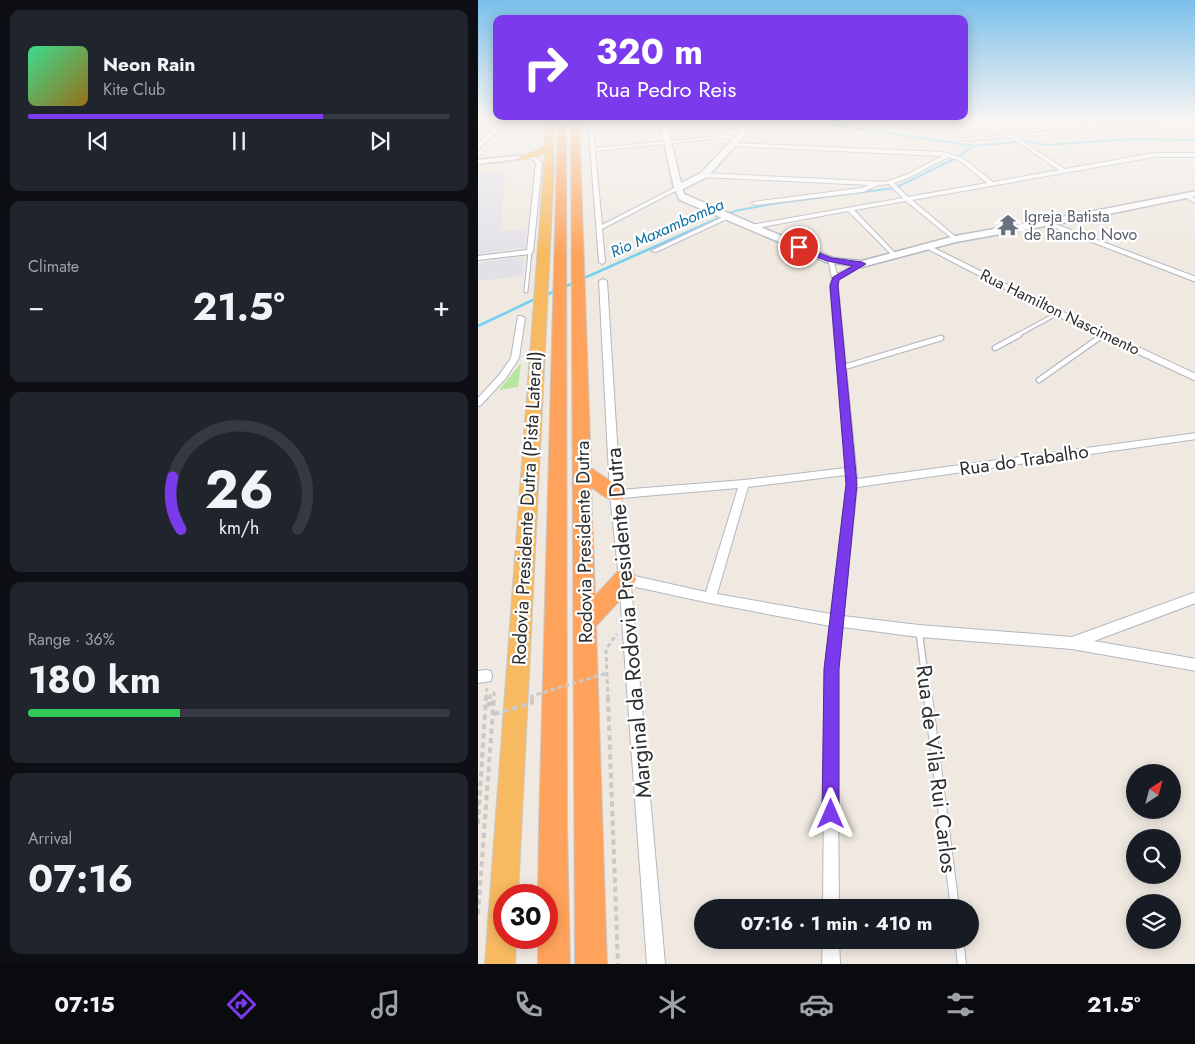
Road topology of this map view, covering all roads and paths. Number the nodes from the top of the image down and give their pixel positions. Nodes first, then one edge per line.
1 (539, 165) edge
2 (550, 165) edge
3 (560, 165) edge
4 (570, 165) edge
5 (594, 165) edge
6 (673, 165) edge
7 (713, 165) edge
8 (931, 165) edge
9 (968, 165) edge
10 (1055, 165) edge
11 (1098, 165) edge
12 (1064, 171) junction
13 (704, 174) junction
14 (676, 177) junction
15 (877, 184) junction
16 (992, 184) junction
17 (894, 186) junction
18 (678, 188) junction
19 (1191, 194) edge
20 (907, 199) junction
21 (1196, 202) edge
22 (755, 203) dead end
23 (850, 209) junction
24 (723, 216) junction
25 (1047, 223) junction
26 (751, 227) junction
27 (600, 228) junction
28 (955, 239) junction
29 (926, 246) junction
30 (654, 251) dead end
31 (530, 252) junction
32 (894, 255) junction
33 (478, 258) edge
34 (830, 260) junction
35 (602, 262) dead end
36 (862, 264) junction
37 (835, 278) junction
38 (1196, 280) edge
39 (603, 281) dead end
40 (555, 289) junction
41 (1058, 312) junction
42 (521, 318) dead end
43 (1104, 334) junction
44 (942, 338) dead end
45 (995, 348) dead end
46 (841, 368) junction
47 (1196, 378) edge
48 (1039, 380) dead end
49 (480, 400) edge
50 (1196, 436) edge
51 (582, 471) junction
52 (850, 472) junction
53 (744, 484) junction
54 (852, 484) junction
55 (615, 494) junction
56 (625, 579) junction
57 (1196, 597) edge
58 (710, 598) junction
59 (836, 621) junction
60 (585, 622) junction
61 (919, 631) junction
62 (1072, 643) junction
63 (606, 649) dead end
64 (1196, 664) edge
65 (607, 673) junction
66 (482, 677) edge
67 (487, 704) junction
68 (494, 714) junction
69 (478, 824) edge
70 (505, 884) edge
71 (831, 899) edge
72 (954, 899) edge
73 (478, 914) edge
74 (501, 949) edge
75 (831, 949) edge
76 (960, 949) edge
77 (500, 964) edge
78 (554, 964) edge
79 (591, 964) edge
80 (618, 964) edge
81 (656, 964) edge
82 (831, 964) edge
83 (962, 964) edge

1 - 31 street
2 - 40 highway, Rodovia Presidente Dutra (Pista Lateral)
3 - 40 highway, Rodovia Presidente Dutra
4 - 40 highway, Rodovia Presidente Dutra
5 - 27 street
6 - 14 main road
7 - 13 main road
8 - 17 street
9 - 16 street
10 - 12 street
11 - 12 street
12 - 16 street
13 - 14 main road
13 - 15 street
13 - 18 main road
14 - 18 main road
15 - 17 street
15 - 22 street
16 - 20 street
17 - 20 street
18 - 24 main road
18 - 27 street
19 - 21 street
19 - 25 main road
20 - 23 street
20 - 28 street
23 - 26 street
23 - 32 street
24 - 26 main road
24 - 30 street
25 - 28 main road
25 - 38 street
26 - 34 main road
27 - 35 street
28 - 29 main road
29 - 32 main road
29 - 41 street, Rua Hamilton Nascimento
31 - 33 street
31 - 40 lane
32 - 36 main road
34 - 36 main road
34 - 37 street
36 - 37 street
37 - 46 street
39 - 55 street, Marginal da Rodovia Presidente Dutra
40 - 51 highway, Rodovia Presidente Dutra
40 - 70 highway, Rodovia Presidente Dutra (Pista Lateral)
40 - 78 highway, Rodovia Presidente Dutra
41 - 43 street, Rua Hamilton Nascimento
41 - 45 lane
42 - 49 street
43 - 47 street, Rua Hamilton Nascimento
43 - 48 lane
44 - 46 lane
46 - 52 street
50 - 54 street, Rua do Trabalho
51 - 55 highway
51 - 60 highway, Rodovia Presidente Dutra
52 - 53 street
52 - 54 street
53 - 55 street
53 - 58 street
54 - 59 street
55 - 56 street, Marginal da Rodovia Presidente Dutra
56 - 58 street
56 - 60 highway
56 - 81 street, Marginal da Rodovia Presidente Dutra
57 - 62 street
58 - 59 street
59 - 61 street
59 - 71 street
60 - 79 highway, Rodovia Presidente Dutra
61 - 62 street
61 - 72 lane, Rua de Vila Rui Carlos
62 - 64 street
63 - 65 path
65 - 68 path, bridge
65 - 80 path
66 - 67 path
67 - 68 path
67 - 69 path
68 - 73 path
74 - 77 highway, Rodovia Presidente Dutra (Pista Lateral)
75 - 82 street
76 - 83 lane

